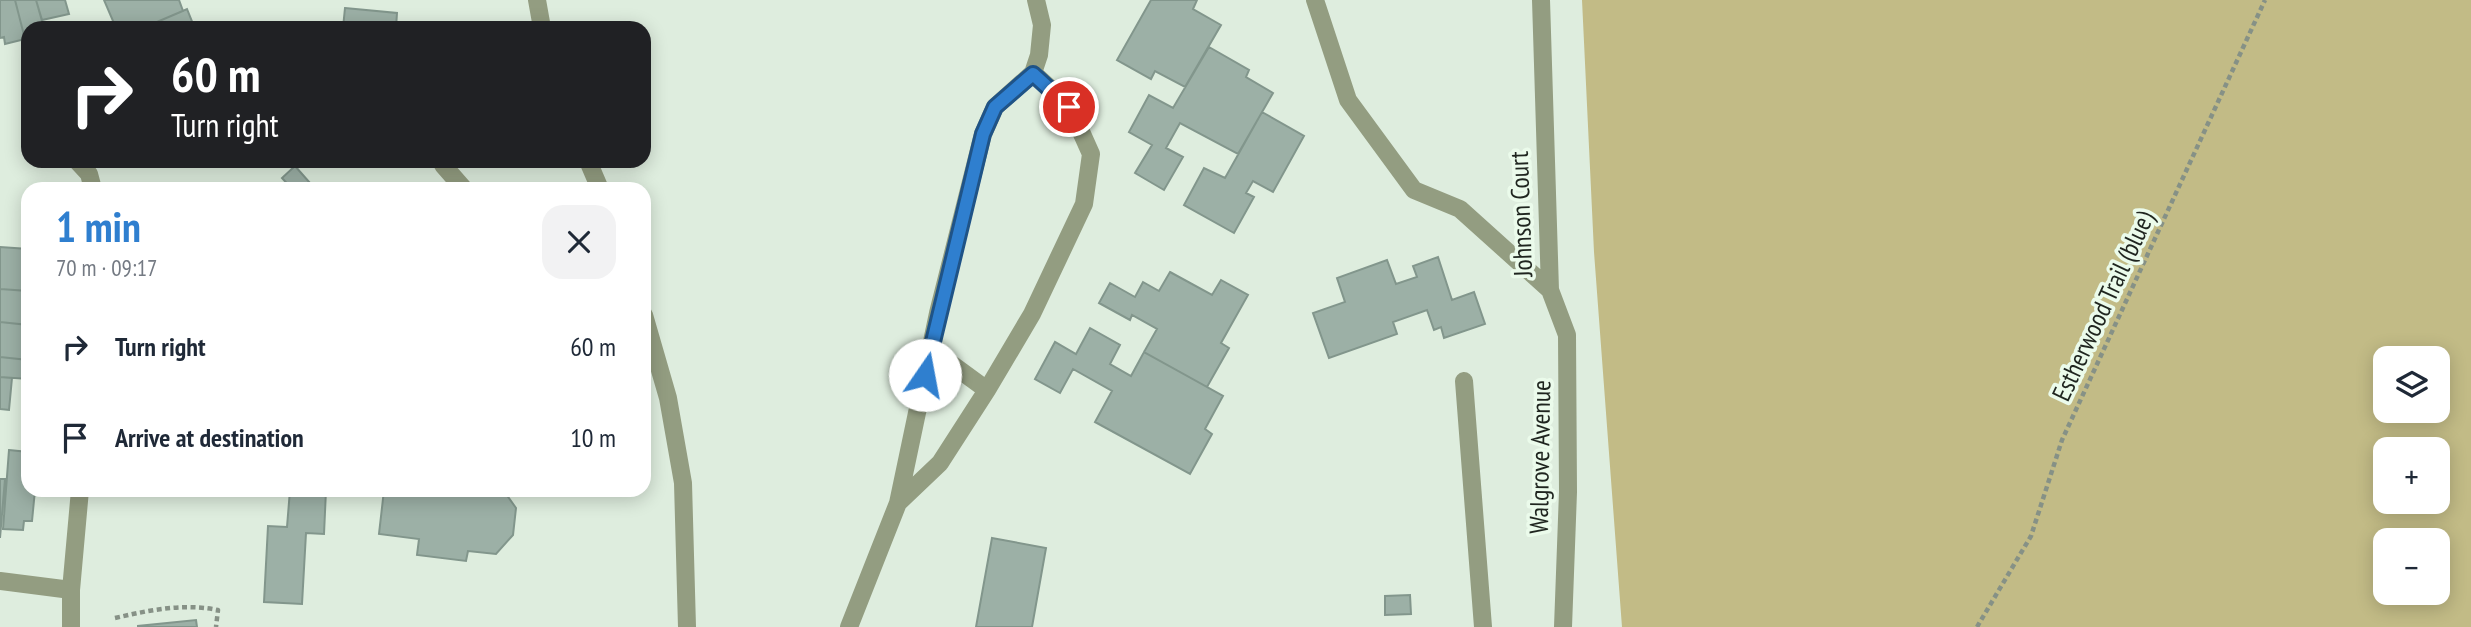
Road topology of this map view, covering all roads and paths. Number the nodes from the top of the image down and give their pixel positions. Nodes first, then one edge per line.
1 (537, 0) edge
2 (1315, 0) edge
3 (1541, 0) edge
4 (2265, 0) edge
5 (1034, 1) edge
6 (541, 21) edge
7 (1033, 74) junction
8 (446, 168) edge
9 (458, 182) edge
10 (1550, 290) junction
11 (651, 339) edge
12 (930, 349) junction
13 (1464, 381) dead end
14 (987, 390) junction
15 (79, 497) edge
16 (898, 503) junction
17 (0, 581) edge
18 (71, 590) junction
19 (115, 618) dead end
20 (71, 627) edge
21 (216, 627) edge
22 (687, 627) edge
23 (849, 627) edge
24 (1483, 627) edge
25 (1563, 627) edge
26 (1978, 627) edge

1 - 6 street
2 - 10 street, Johnson Court
3 - 10 street, Johnson Court
4 - 26 path, Estherwood Trail (blue)
5 - 7 street
7 - 12 street
7 - 14 street
8 - 9 street
10 - 25 street, Walgrove Avenue
11 - 22 street
12 - 14 street
12 - 16 street
13 - 24 street
14 - 16 street
15 - 18 street
16 - 23 street
17 - 18 street
18 - 20 street
19 - 21 path

